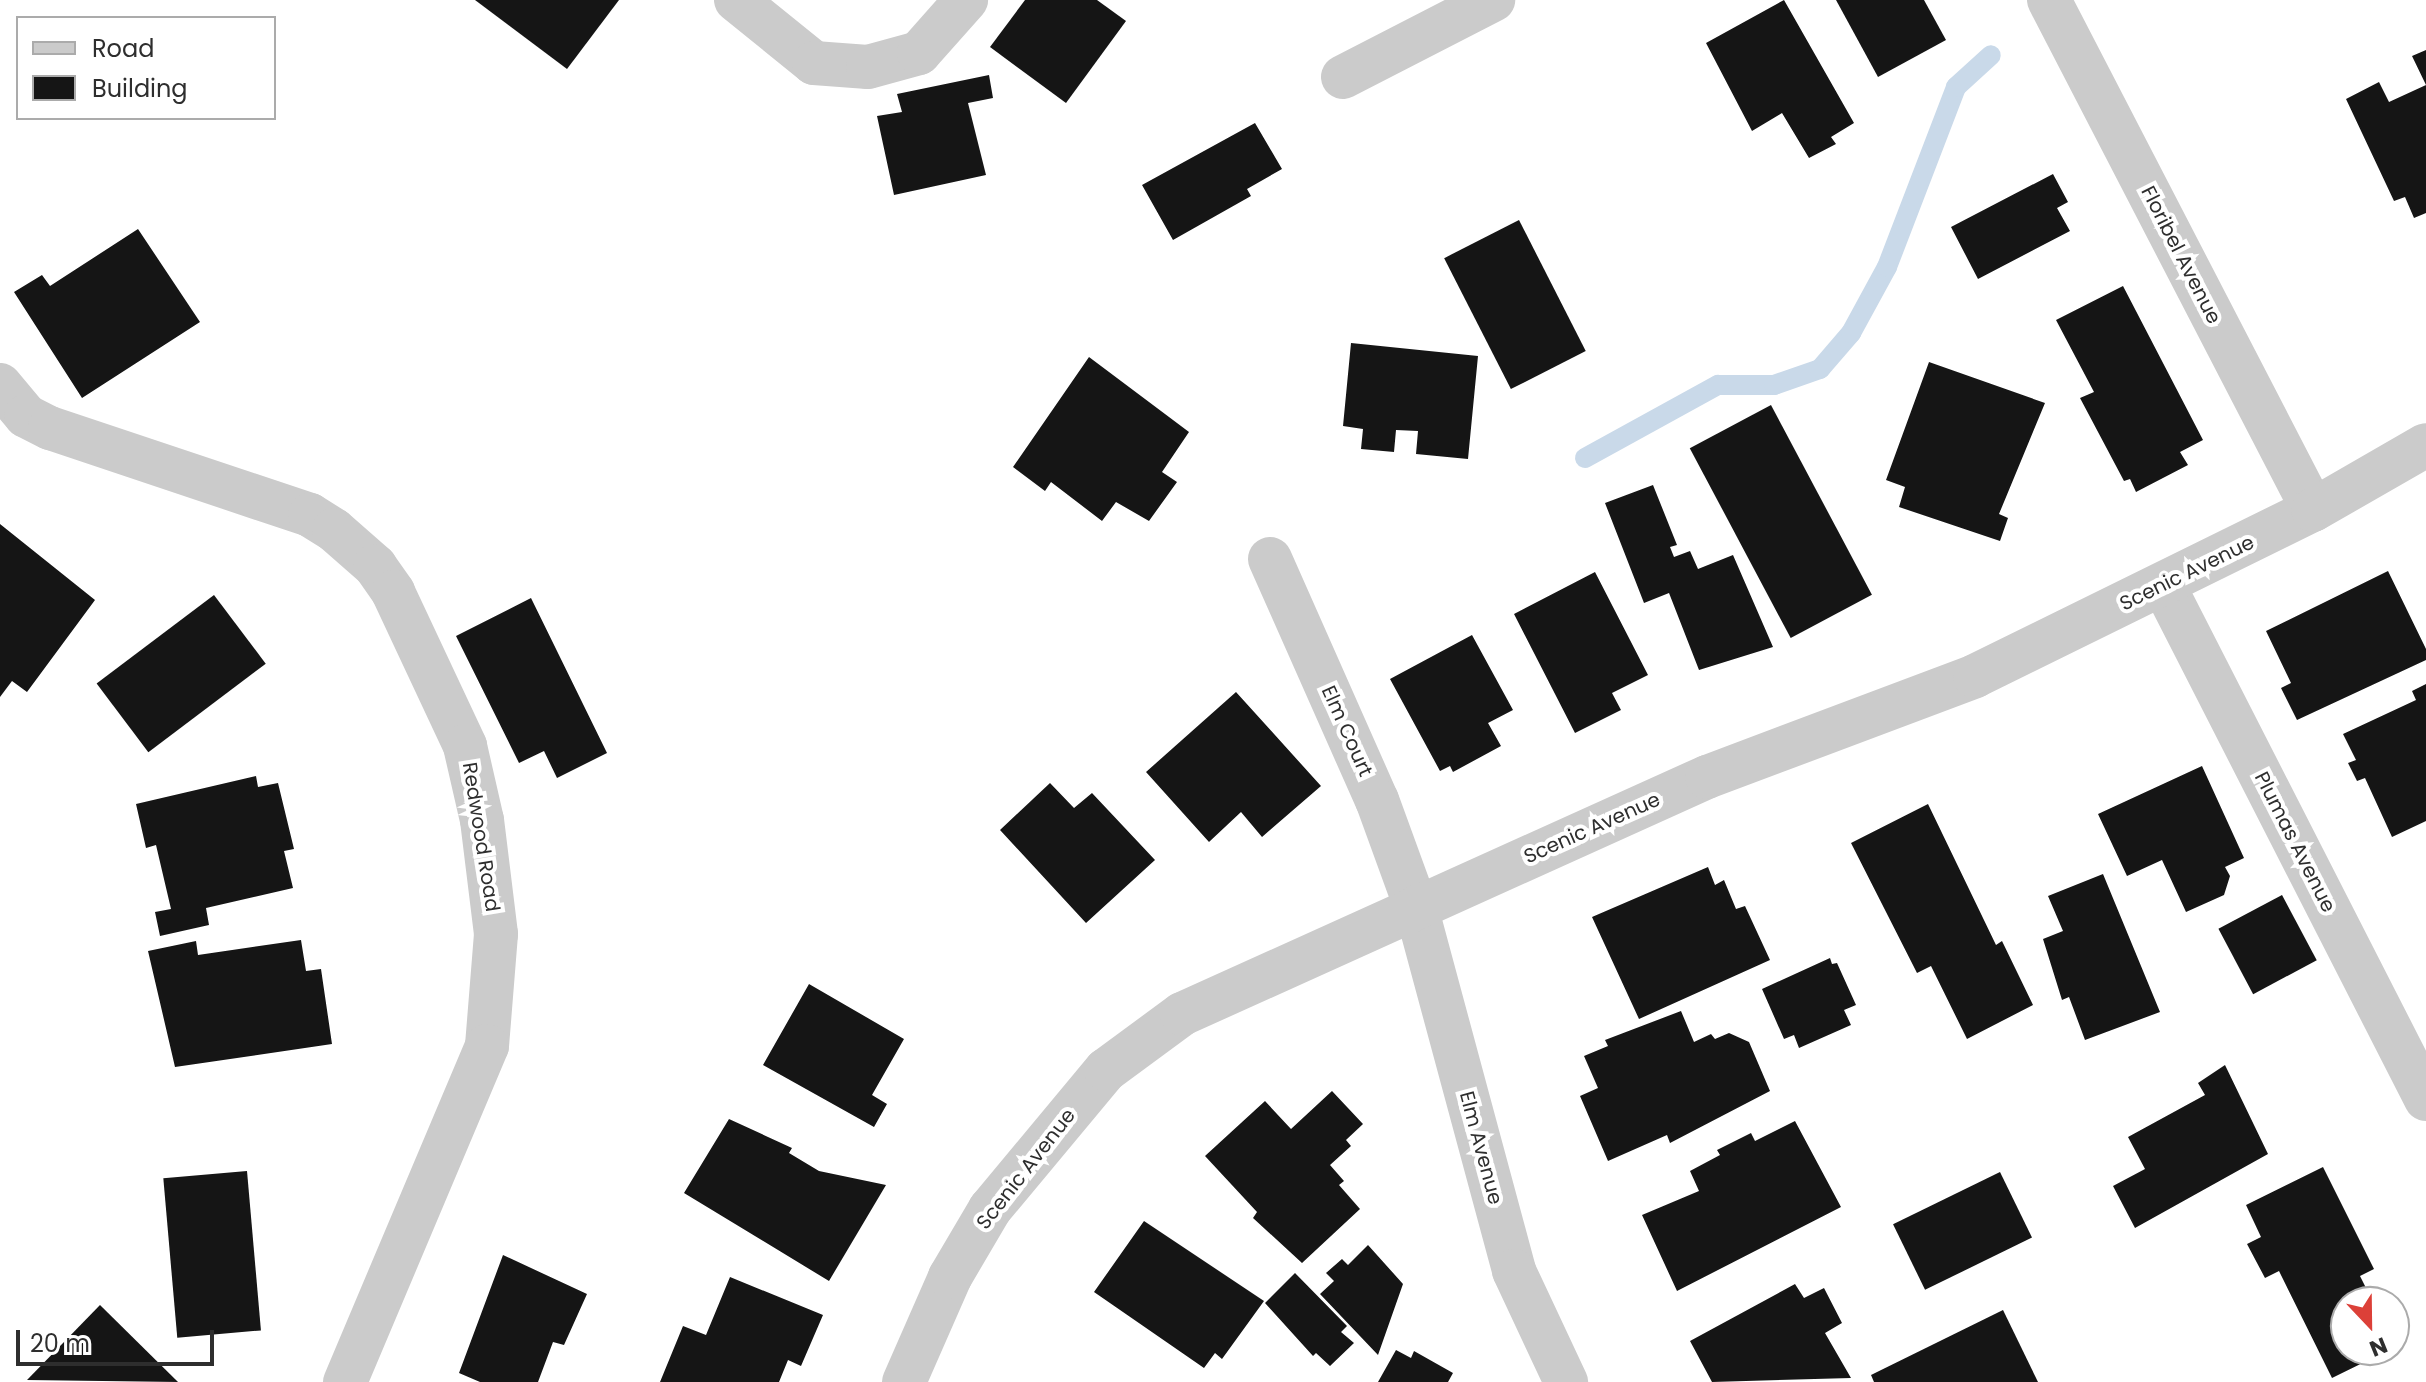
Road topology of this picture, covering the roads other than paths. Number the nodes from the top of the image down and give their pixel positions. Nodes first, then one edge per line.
1 (736, 0) edge
2 (966, 0) edge
3 (1493, 0) edge
4 (2049, 0) edge
5 (1343, 77) dead end
6 (0, 385) edge
7 (2426, 445) edge
8 (2313, 510) junction
9 (1270, 559) dead end
10 (2164, 586) junction
11 (1416, 907) junction
12 (2426, 1099) edge
13 (345, 1382) edge
14 (904, 1382) edge
15 (1566, 1382) edge

1 - 2 street
3 - 5 street
4 - 8 street, Floribel Avenue
6 - 13 street, Redwood Road
7 - 8 street, Scenic Avenue
8 - 10 street, Scenic Avenue
9 - 11 street, Elm Court
10 - 11 street, Scenic Avenue
10 - 12 street, Plumas Avenue
11 - 14 street, Scenic Avenue
11 - 15 street, Elm Avenue

